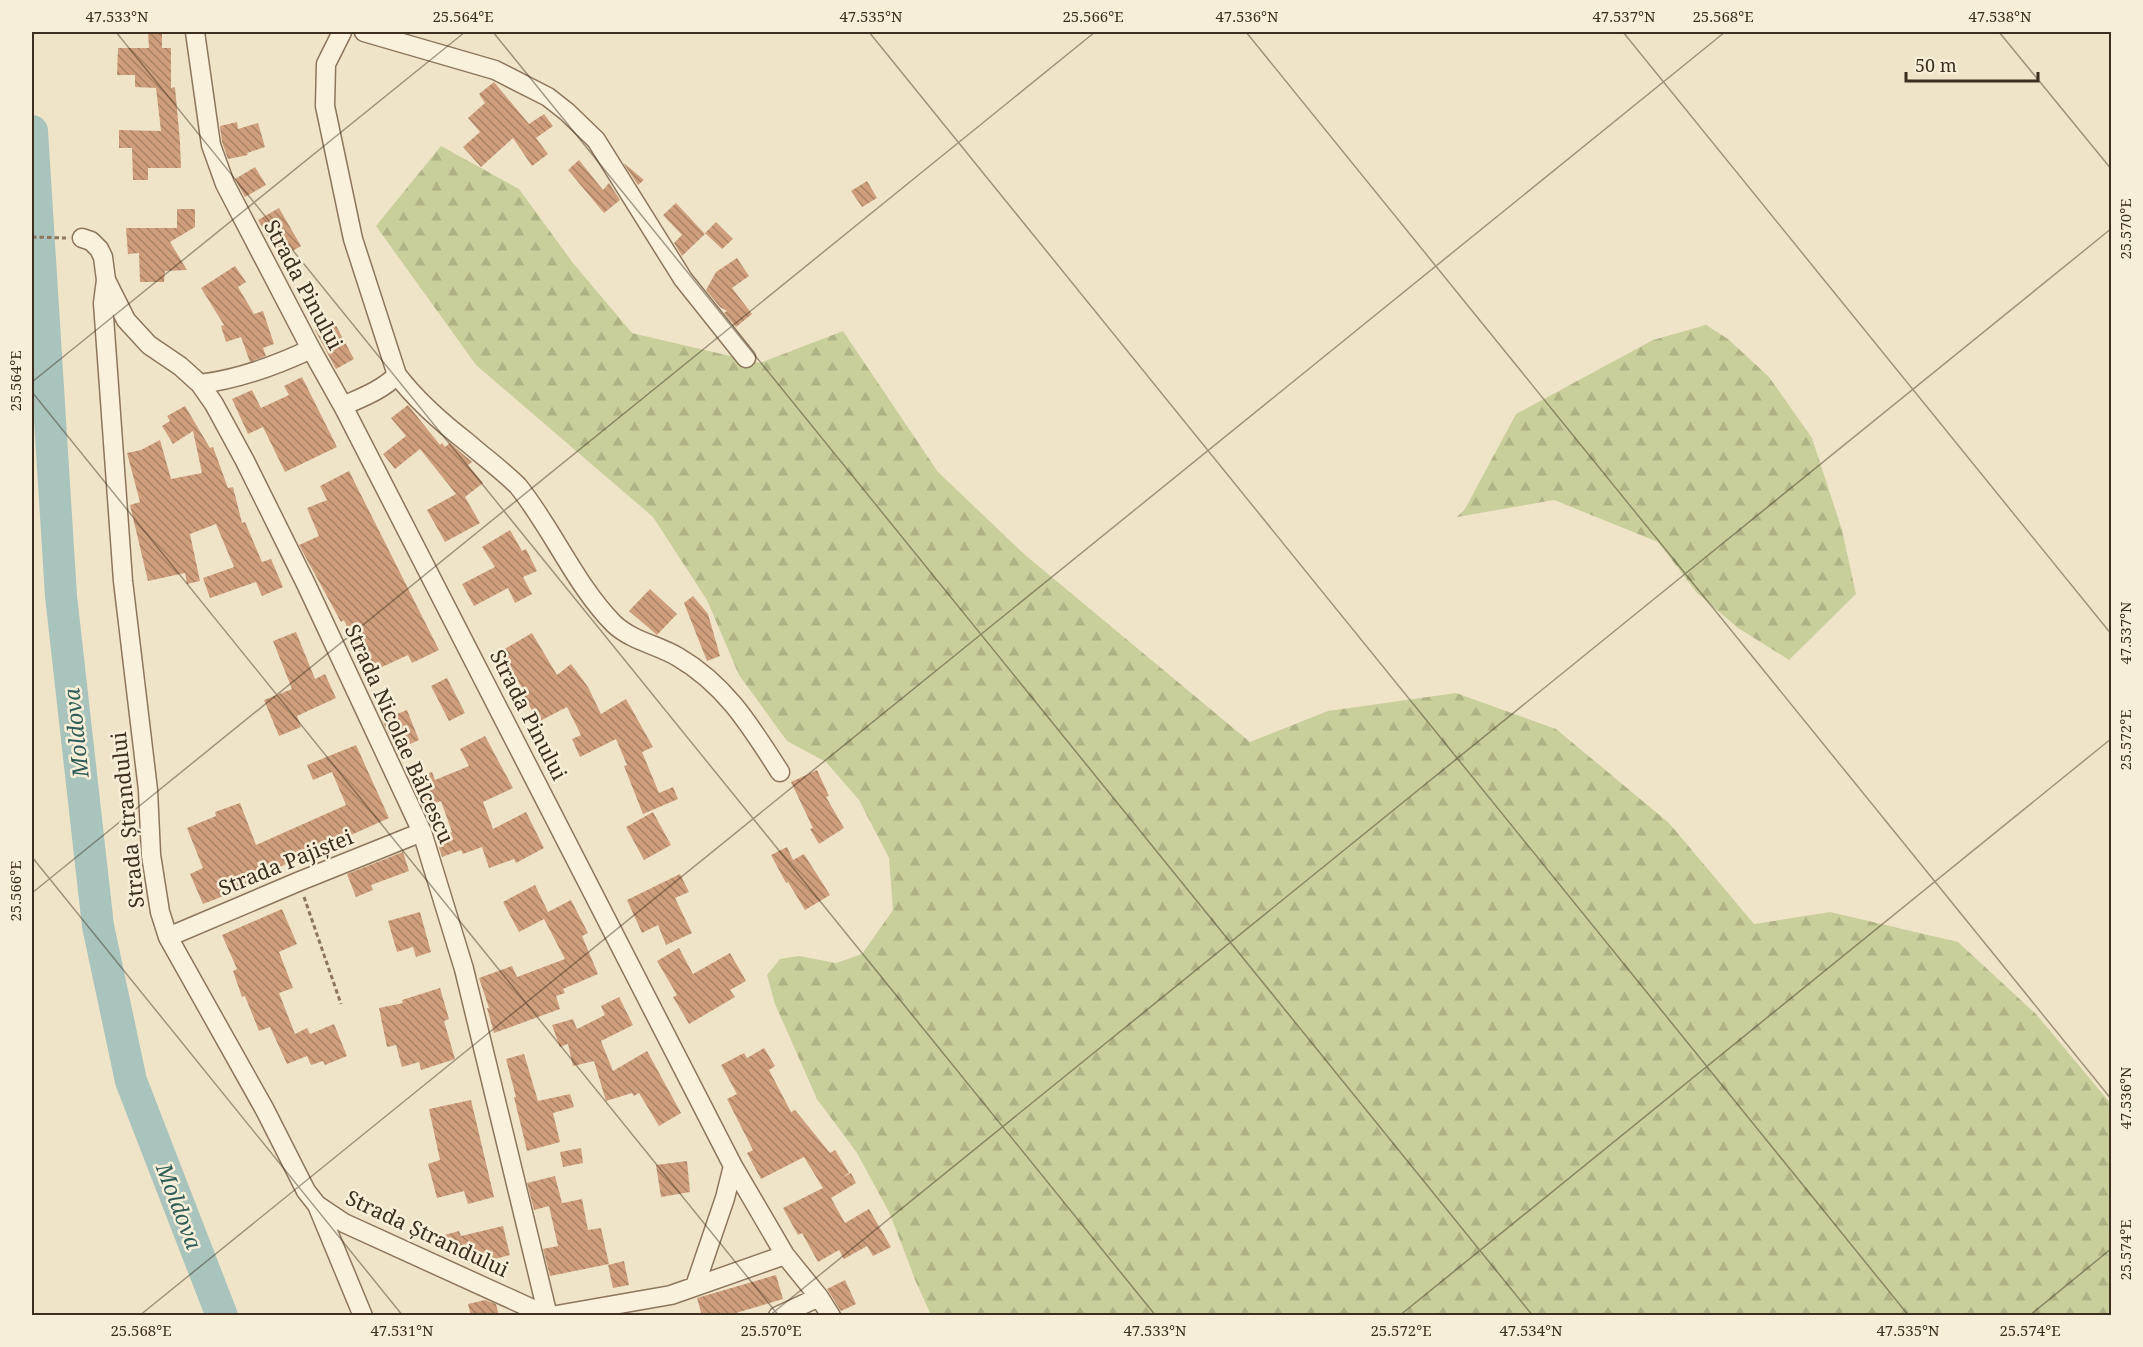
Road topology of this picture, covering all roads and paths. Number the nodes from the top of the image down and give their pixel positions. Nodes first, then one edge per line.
1 (195, 32) edge
2 (342, 32) edge
3 (364, 32) edge
4 (32, 237) edge
5 (82, 238) joint
6 (106, 280) junction
7 (311, 349) junction
8 (746, 358) dead end
9 (397, 375) junction
10 (200, 384) junction
11 (343, 406) junction
12 (780, 772) dead end
13 (422, 832) junction
14 (300, 881) junction
15 (168, 937) junction
16 (341, 1004) dead end
17 (733, 1166) junction
18 (317, 1205) junction
19 (785, 1256) junction
20 (695, 1286) junction
21 (819, 1297) junction
22 (773, 1312) edge
23 (363, 1316) edge
24 (549, 1316) edge
25 (831, 1316) edge

1 - 7 street, Strada Pinului
2 - 9 street
3 - 8 street
4 - 5 path
5 - 6 street, Strada Nicolae Bălcescu
6 - 10 street, Strada Nicolae Bălcescu
6 - 15 street, Strada Ștrandului
7 - 10 street
7 - 11 street, Strada Pinului
9 - 11 street
9 - 12 street
10 - 13 street, Strada Nicolae Bălcescu
11 - 17 street, Strada Pinului
13 - 14 street, Strada Pajiștei
13 - 24 street, Strada Nicolae Bălcescu
14 - 15 street, Strada Pajiștei
14 - 16 path
15 - 18 street, Strada Ștrandului
17 - 19 street, Strada Pinului
17 - 20 street
18 - 23 street
18 - 24 street, Strada Ștrandului
19 - 20 street
19 - 21 street, Strada Pinului
20 - 24 street
21 - 22 street
21 - 25 street, Strada Pinului

